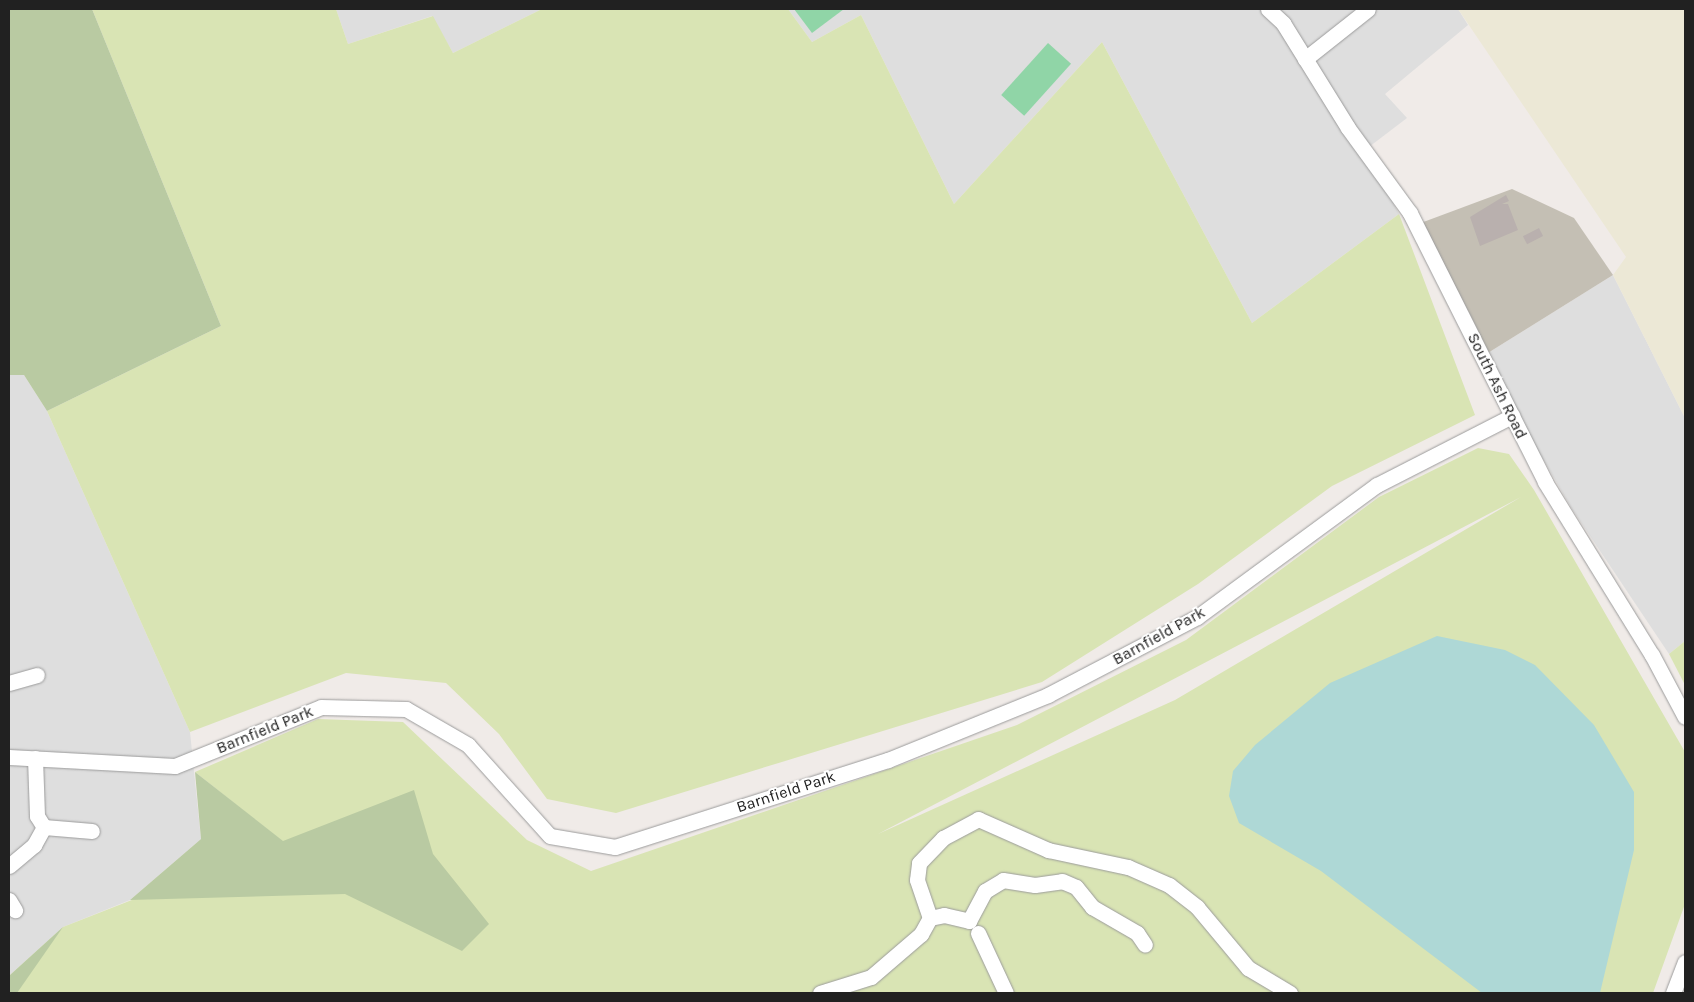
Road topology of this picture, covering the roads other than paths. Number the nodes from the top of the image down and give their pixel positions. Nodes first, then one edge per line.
1 (1268, 9) edge
2 (1368, 9) edge
3 (1305, 59) junction
4 (1512, 416) junction
5 (37, 675) dead end
6 (9, 683) edge
7 (1685, 717) edge
8 (9, 757) edge
9 (35, 758) junction
10 (44, 827) junction
11 (92, 831) dead end
12 (9, 866) edge
13 (930, 918) junction
14 (978, 933) dead end
15 (1145, 945) dead end
16 (1685, 962) edge
17 (820, 993) edge
18 (1006, 993) edge
19 (1290, 993) edge
20 (1673, 993) edge

1 - 3 street, South Ash Road
2 - 3 street
3 - 4 street, South Ash Road
4 - 7 street, South Ash Road
4 - 9 street, Barnfield Park
5 - 6 street
8 - 9 street, Barnfield Park
9 - 10 street
10 - 11 street
10 - 12 street
13 - 15 street
13 - 17 street
13 - 19 street
14 - 18 street
16 - 20 street

